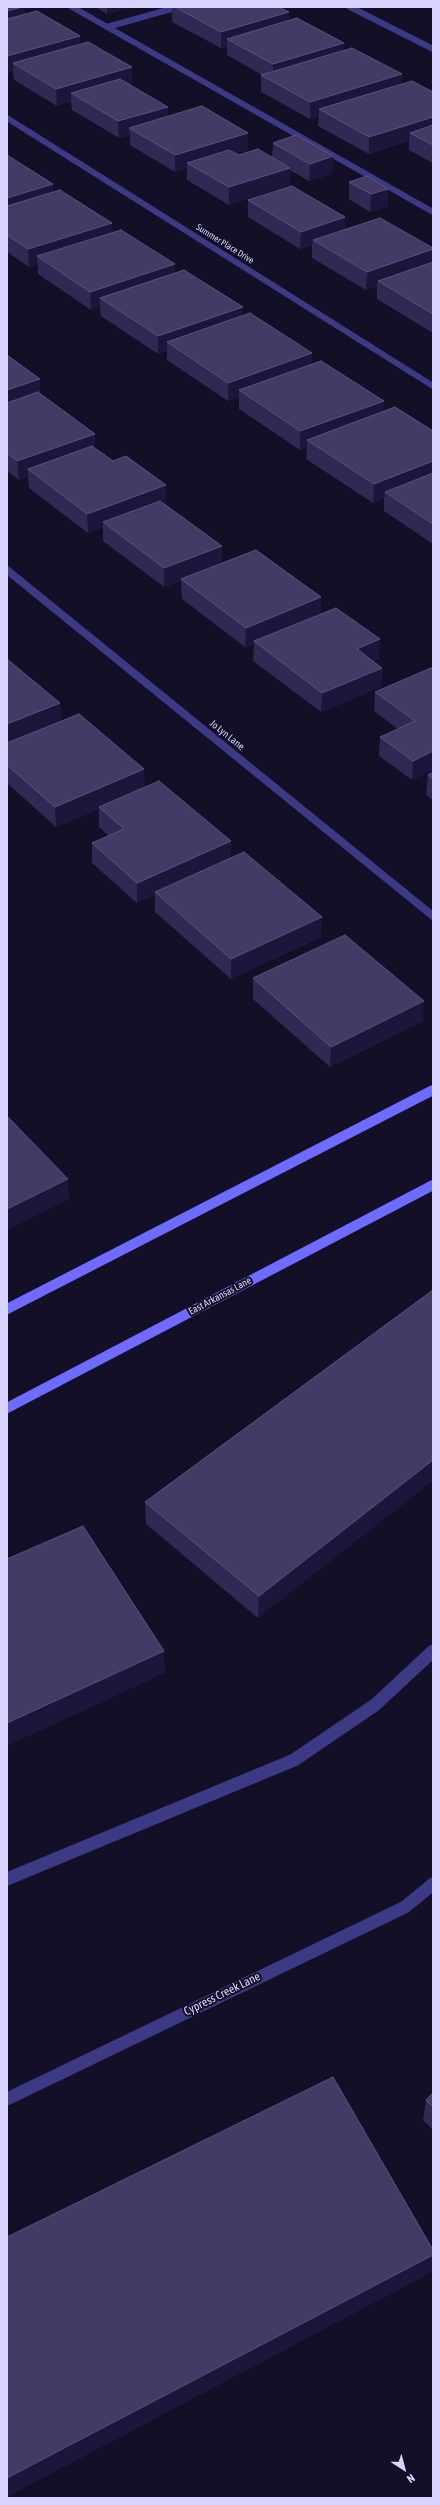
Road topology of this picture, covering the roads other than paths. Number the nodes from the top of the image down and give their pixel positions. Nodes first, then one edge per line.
1 (72, 7) edge
2 (178, 7) edge
3 (350, 7) edge
4 (107, 27) junction
5 (433, 50) edge
6 (7, 118) edge
7 (433, 212) edge
8 (433, 386) edge
9 (7, 570) edge
10 (433, 916) edge
11 (433, 1090) edge
12 (433, 1185) edge
13 (7, 1308) edge
14 (7, 1408) edge
15 (433, 1651) edge
16 (7, 1879) edge
17 (433, 1884) edge
18 (7, 2100) edge

1 - 4 street
2 - 4 street
3 - 5 street
4 - 7 street
6 - 8 street, Summer Place Drive
9 - 10 street, Jo Lyn Lane
11 - 13 main road
12 - 14 main road, East Arkansas Lane
15 - 16 street
17 - 18 street, Cypress Creek Lane

